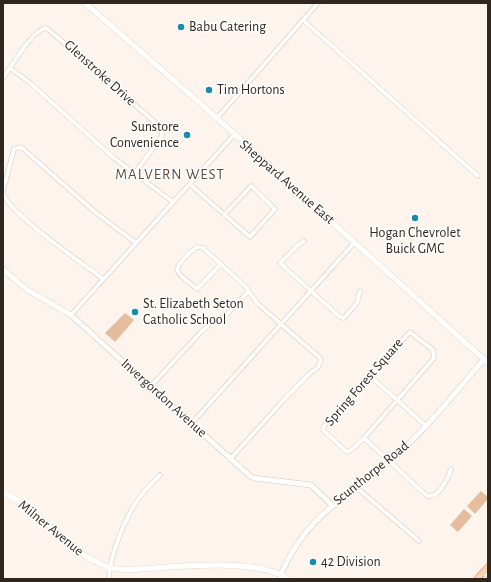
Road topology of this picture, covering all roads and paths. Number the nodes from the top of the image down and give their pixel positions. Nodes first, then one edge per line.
1 (85, 3) edge
2 (318, 3) edge
3 (303, 20) junction
4 (10, 68) junction
5 (3, 78) edge
6 (217, 118) junction
7 (234, 134) junction
8 (134, 174) junction
9 (478, 176) dead end
10 (190, 184) junction
11 (3, 192) edge
12 (173, 202) junction
13 (224, 215) junction
14 (304, 241) dead end
15 (355, 242) junction
16 (136, 243) junction
17 (221, 264) junction
18 (3, 269) edge
19 (103, 279) junction
20 (360, 290) dead end
21 (249, 291) junction
22 (310, 291) junction
23 (71, 315) junction
24 (281, 324) junction
25 (486, 361) edge
26 (369, 376) junction
27 (151, 386) junction
28 (397, 400) junction
29 (192, 423) junction
30 (425, 425) junction
31 (364, 438) junction
32 (231, 458) junction
33 (389, 462) junction
34 (451, 469) dead end
35 (160, 475) dead end
36 (356, 487) junction
37 (3, 492) edge
38 (332, 505) junction
39 (419, 541) dead end
40 (109, 568) junction
41 (486, 572) edge
42 (280, 574) junction
43 (109, 579) edge
44 (288, 579) edge
45 (477, 579) edge

1 - 6 main road, Sheppard Avenue East
2 - 3 street
3 - 6 street
3 - 9 street
4 - 5 street, Glenstroke Drive
4 - 8 street
4 - 8 street, Glenstroke Drive
6 - 7 main road, Sheppard Avenue East
7 - 10 street
7 - 15 main road, Sheppard Avenue East
8 - 12 street
10 - 12 street
10 - 13 street
11 - 16 street
11 - 19 street
12 - 16 street
13 - 13 street
14 - 22 street
15 - 22 street
15 - 25 main road, Sheppard Avenue East
16 - 19 street
17 - 17 street
17 - 21 street
18 - 23 street, Invergordon Avenue
19 - 23 street
20 - 22 street
21 - 24 street
21 - 27 street
22 - 24 street
23 - 27 street, Invergordon Avenue
24 - 29 street
24 - 32 street
25 - 30 street, Scunthorpe Road
26 - 28 street
26 - 28 street, Spring Forest Square
26 - 31 street, Spring Forest Square
27 - 29 street, Invergordon Avenue
28 - 30 street
28 - 31 street, Spring Forest Square
29 - 32 street, Invergordon Avenue
30 - 33 street, Scunthorpe Road
31 - 33 street
32 - 38 street, Invergordon Avenue
33 - 34 street
33 - 36 street, Scunthorpe Road
35 - 40 street
36 - 38 street, Scunthorpe Road
36 - 39 street
37 - 40 main road, Milner Avenue
38 - 42 street, Scunthorpe Road
40 - 42 main road, Milner Avenue
40 - 43 street
41 - 45 main road
42 - 44 main road, Milner Avenue

